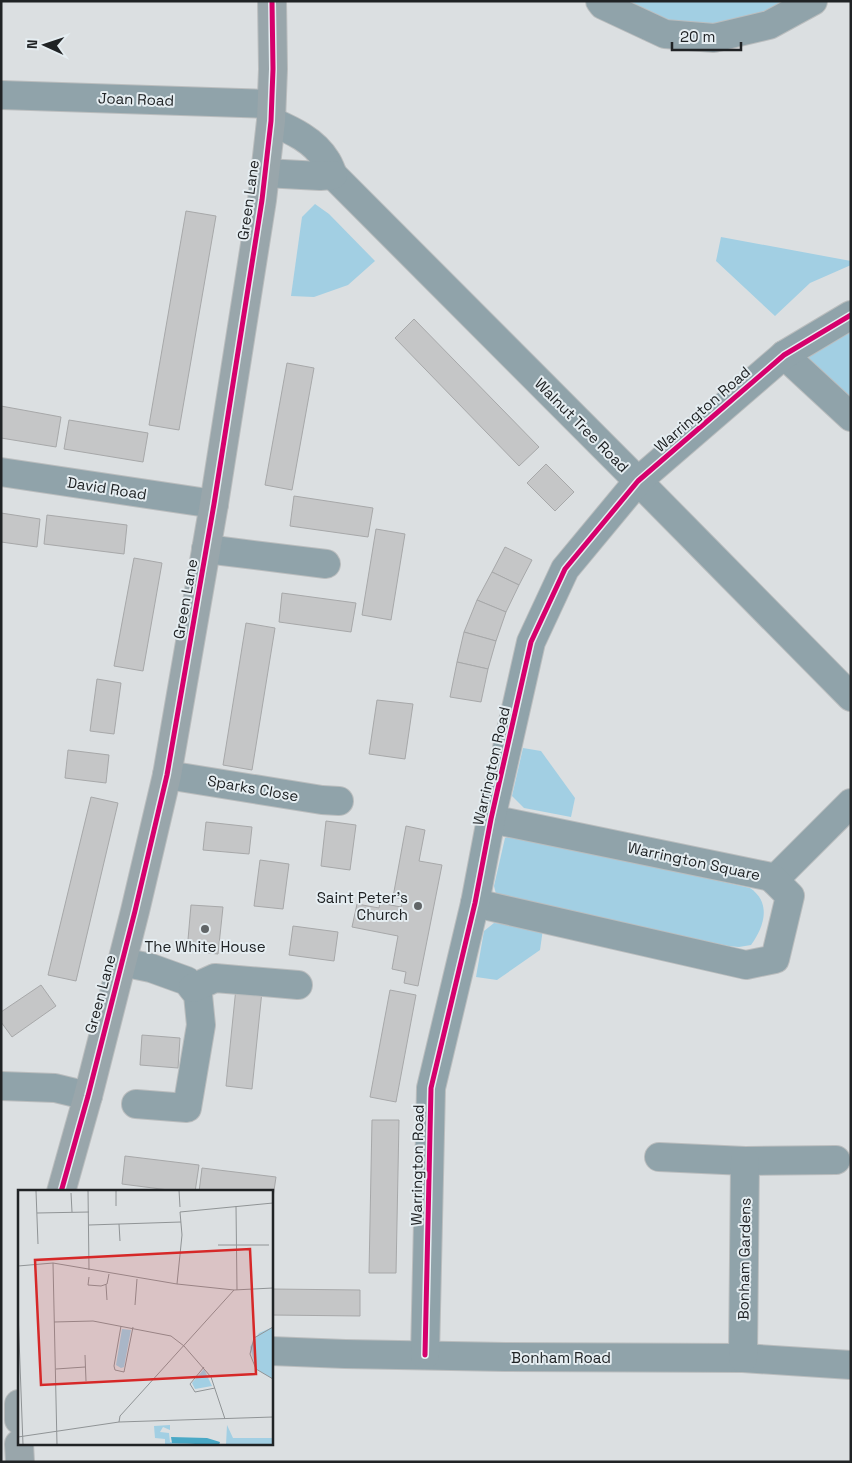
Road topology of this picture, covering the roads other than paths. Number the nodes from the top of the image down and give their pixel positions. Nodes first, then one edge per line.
1 (272, 1) edge
2 (600, 1) edge
3 (812, 1) edge
4 (1, 95) edge
5 (271, 113) junction
6 (265, 172) junction
7 (333, 175) junction
8 (851, 315) edge
9 (784, 356) junction
10 (851, 417) edge
11 (1, 472) edge
12 (638, 481) junction
13 (214, 504) junction
14 (206, 549) junction
15 (326, 564) dead end
16 (851, 697) edge
17 (167, 775) junction
18 (339, 801) dead end
19 (851, 803) edge
20 (491, 819) junction
21 (774, 880) junction
22 (475, 903) junction
23 (122, 962) junction
24 (298, 984) dead end
25 (192, 988) junction
26 (1, 1086) edge
27 (88, 1096) junction
28 (136, 1104) dead end
29 (658, 1157) dead end
30 (745, 1160) junction
31 (836, 1160) dead end
32 (62, 1190) edge
33 (272, 1351) edge
34 (425, 1355) junction
35 (743, 1358) junction
36 (851, 1365) edge
37 (19, 1446) edge
38 (20, 1462) edge

1 - 5 main road, Green Lane
2 - 3 street
4 - 5 street, Joan Road
5 - 6 main road, Green Lane
5 - 7 street, Walnut Tree Road
6 - 7 street
6 - 13 main road, Green Lane
7 - 12 street, Walnut Tree Road
8 - 9 street, Warrington Road
9 - 10 street
9 - 12 street, Warrington Road
11 - 13 street, David Road
12 - 16 street, Walnut Tree Road
12 - 20 street, Warrington Road
13 - 14 main road, Green Lane
14 - 15 street
14 - 17 main road, Green Lane
17 - 18 street, Sparks Close
17 - 23 main road, Green Lane
19 - 21 street
20 - 21 street, Warrington Square
20 - 22 street, Warrington Road
21 - 22 street, Warrington Square
22 - 34 street, Warrington Road
23 - 25 street
23 - 27 main road, Green Lane
24 - 25 street
25 - 28 street
26 - 27 street
27 - 32 main road, Green Lane
29 - 30 street
30 - 31 street
30 - 35 street, Bonham Gardens
33 - 34 street, Bonham Road
34 - 35 street, Bonham Road
35 - 36 street, Bonham Road
37 - 38 main road

